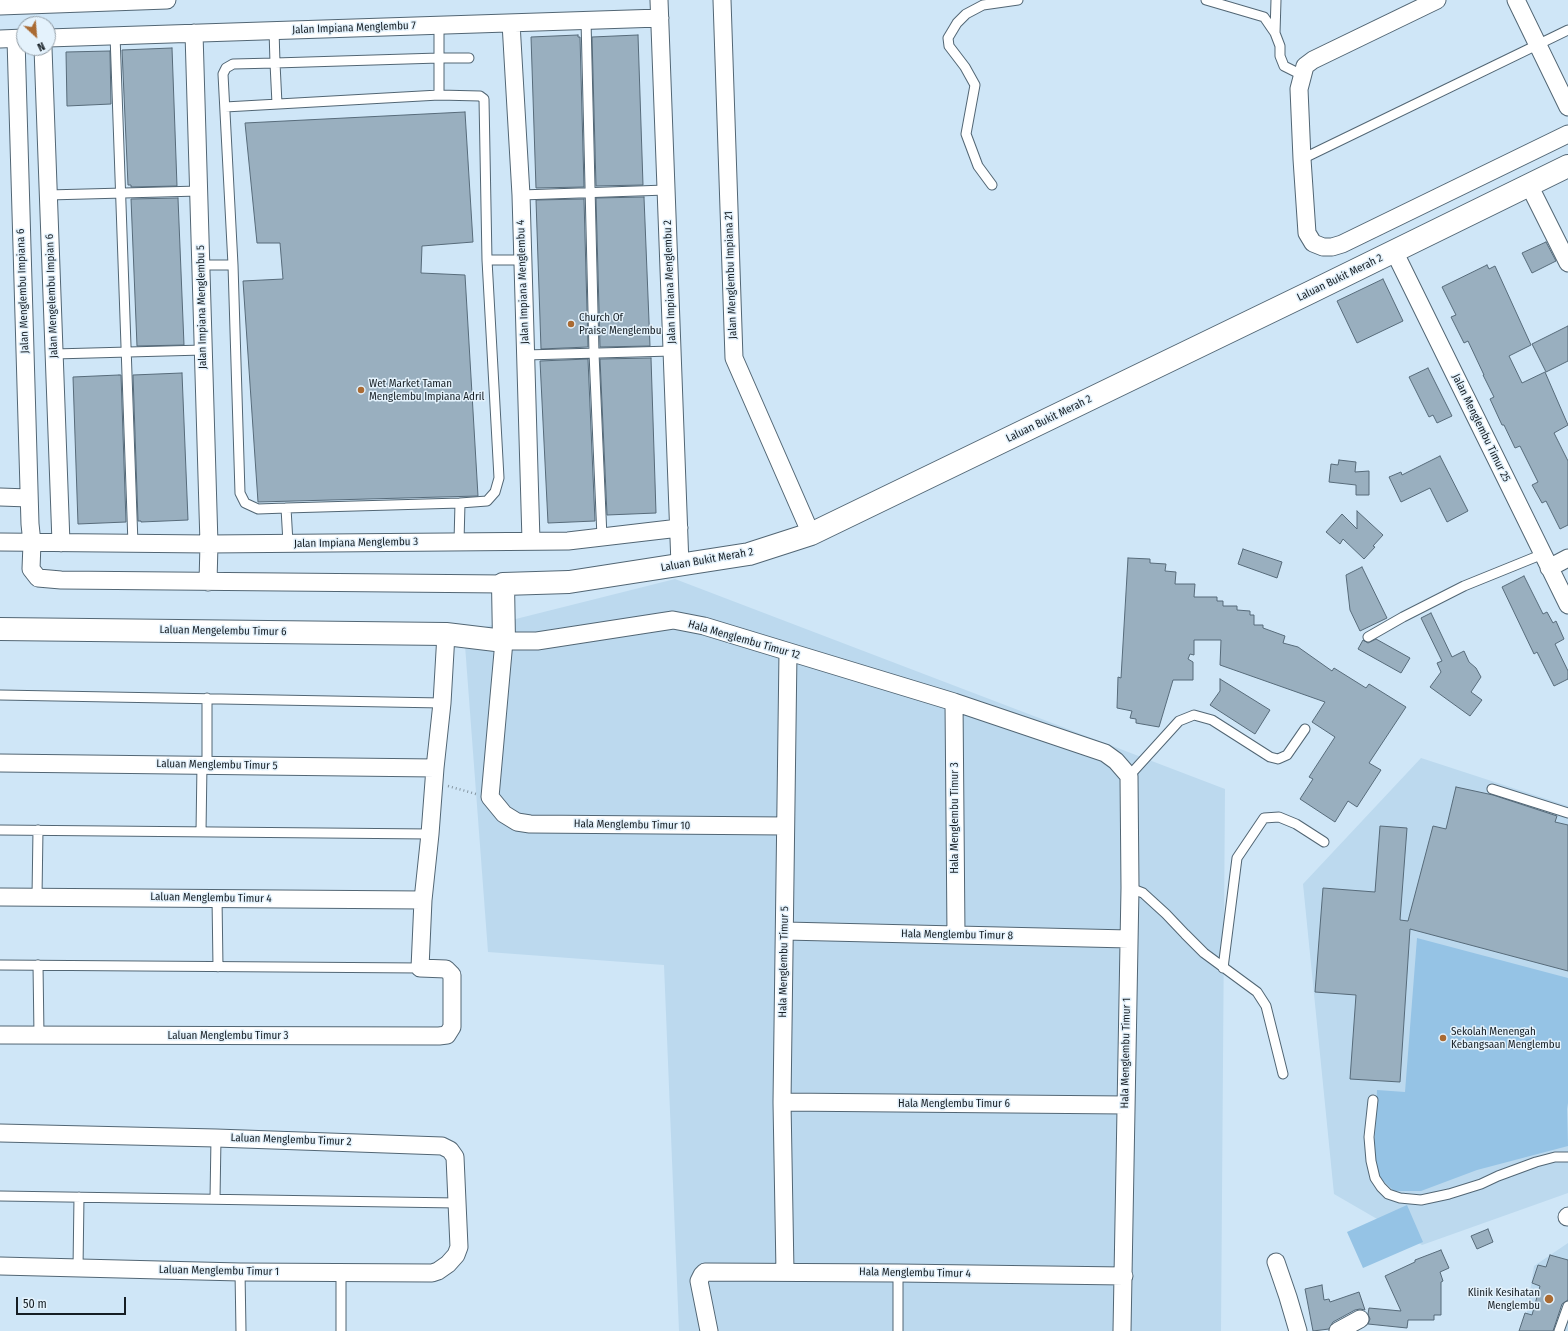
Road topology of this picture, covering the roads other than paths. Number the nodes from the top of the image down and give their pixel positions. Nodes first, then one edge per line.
1 (167, 0) edge
2 (659, 0) edge
3 (722, 0) edge
4 (1018, 0) edge
5 (1206, 0) edge
6 (1276, 0) edge
7 (1437, 0) edge
8 (1516, 0) edge
9 (51, 2) edge
10 (0, 6) edge
11 (660, 18) junction
12 (586, 20) junction
13 (511, 22) junction
14 (439, 25) junction
15 (274, 30) junction
16 (1568, 30) edge
17 (194, 33) junction
18 (1274, 33) junction
19 (115, 35) junction
20 (56, 38) edge
21 (13, 39) edge
22 (1537, 45) junction
23 (43, 56) edge
24 (439, 58) junction
25 (469, 58) dead end
26 (275, 63) junction
27 (1302, 75) junction
28 (439, 95) junction
29 (277, 104) junction
30 (225, 107) junction
31 (1568, 107) edge
32 (1568, 134) edge
33 (1302, 159) junction
34 (1568, 166) edge
35 (992, 185) dead end
36 (1529, 185) junction
37 (666, 190) junction
38 (199, 191) junction
39 (121, 193) junction
40 (589, 193) junction
41 (48, 195) junction
42 (521, 195) junction
43 (1394, 251) junction
44 (487, 260) junction
45 (523, 260) junction
46 (1568, 263) edge
47 (201, 265) junction
48 (233, 265) junction
49 (203, 350) junction
50 (672, 351) junction
51 (126, 352) junction
52 (594, 353) junction
53 (54, 354) junction
54 (526, 355) junction
55 (0, 497) edge
56 (29, 498) junction
57 (460, 504) junction
58 (286, 508) junction
59 (679, 528) junction
60 (811, 534) junction
61 (602, 537) junction
62 (531, 541) junction
63 (0, 542) edge
64 (459, 542) junction
65 (32, 543) junction
66 (60, 543) junction
67 (288, 543) junction
68 (133, 544) junction
69 (209, 544) junction
70 (1568, 558) edge
71 (1546, 561) junction
72 (680, 564) junction
73 (208, 582) junction
74 (503, 584) junction
75 (1568, 605) edge
76 (0, 629) edge
77 (446, 634) junction
78 (1368, 637) dead end
79 (504, 641) junction
80 (788, 652) junction
81 (0, 695) edge
82 (207, 698) junction
83 (954, 702) junction
84 (442, 703) junction
85 (1306, 729) dead end
86 (0, 763) edge
87 (204, 764) junction
88 (434, 775) junction
89 (1129, 776) junction
90 (1492, 789) dead end
91 (1568, 813) edge
92 (785, 826) junction
93 (0, 830) edge
94 (38, 830) junction
95 (201, 832) junction
96 (430, 834) junction
97 (1324, 842) dead end
98 (1130, 888) junction
99 (37, 896) junction
100 (0, 897) edge
101 (217, 898) junction
102 (423, 900) junction
103 (785, 931) junction
104 (956, 935) junction
105 (1129, 939) junction
106 (0, 965) edge
107 (38, 965) junction
108 (218, 967) junction
109 (420, 968) junction
110 (1223, 968) junction
111 (0, 1034) edge
112 (39, 1035) junction
113 (1283, 1074) dead end
114 (1373, 1100) dead end
115 (782, 1102) junction
116 (1125, 1105) junction
117 (0, 1133) edge
118 (216, 1138) junction
119 (1568, 1157) edge
120 (0, 1196) edge
121 (79, 1197) junction
122 (214, 1200) junction
123 (457, 1203) junction
124 (1276, 1262) dead end
125 (0, 1266) edge
126 (78, 1268) junction
127 (438, 1271) joint
128 (240, 1272) junction
129 (341, 1272) junction
130 (785, 1272) junction
131 (898, 1273) junction
132 (1124, 1276) junction
133 (1568, 1306) edge
134 (1360, 1319) dead end
135 (241, 1331) edge
136 (341, 1331) edge
137 (710, 1331) edge
138 (898, 1331) edge
139 (1122, 1331) edge
140 (1298, 1331) edge
141 (1338, 1331) edge
142 (1559, 1331) edge

1 - 9 street
2 - 11 street, Jalan Impiana Menglembu 2
3 - 60 street, Jalan Menglembu Impiana 21
4 - 35 lane
5 - 18 lane
6 - 18 lane
7 - 27 street
8 - 22 street
9 - 10 street
11 - 12 street, Jalan Impiana Menglembu 7
11 - 37 street, Jalan Impiana Menglembu 2
12 - 13 street, Jalan Impiana Menglembu 7
12 - 40 lane
13 - 14 street, Jalan Impiana Menglembu 7
13 - 42 street, Jalan Impiana Menglembu 4
14 - 15 street, Jalan Impiana Menglembu 7
14 - 24 lane
15 - 17 street, Jalan Impiana Menglembu 7
15 - 26 lane
16 - 22 lane
17 - 19 street, Jalan Impiana Menglembu 7
17 - 38 street, Jalan Impiana Menglembu 5
18 - 27 lane
19 - 20 street, Jalan Impiana Menglembu 7
19 - 39 lane
21 - 56 street, Jalan Menglembu Impiana 6
22 - 31 street
22 - 33 lane
23 - 41 street, Jalan Mengelembu Impian 6
24 - 25 lane
24 - 26 lane
24 - 28 lane
26 - 29 lane
26 - 30 lane
27 - 33 street
28 - 29 lane
28 - 44 lane
29 - 30 lane
30 - 48 lane
32 - 33 street
34 - 36 street, Laluan Bukit Merah 2
36 - 43 street, Laluan Bukit Merah 2
36 - 46 street
37 - 40 lane
37 - 50 street, Jalan Impiana Menglembu 2
38 - 39 lane
38 - 47 street, Jalan Impiana Menglembu 5
39 - 41 lane
39 - 51 lane
40 - 42 lane
40 - 52 lane
41 - 53 street, Jalan Mengelembu Impian 6
42 - 45 street, Jalan Impiana Menglembu 4
43 - 60 street, Laluan Bukit Merah 2
43 - 71 street, Jalan Menglembu Timur 25
44 - 45 lane
44 - 57 lane
45 - 54 street, Jalan Impiana Menglembu 4
47 - 48 lane
47 - 49 street, Jalan Impiana Menglembu 5
48 - 58 lane
49 - 51 lane
49 - 69 street, Jalan Impiana Menglembu 5
50 - 52 lane
50 - 59 street, Jalan Impiana Menglembu 2
51 - 53 lane
51 - 68 lane
52 - 54 lane
52 - 61 lane
53 - 66 street, Jalan Mengelembu Impian 6
54 - 62 street, Jalan Impiana Menglembu 4
55 - 56 street
56 - 65 street, Jalan Menglembu Impiana 6
57 - 58 lane
57 - 64 lane
58 - 67 lane
59 - 61 street, Jalan Impiana Menglembu 3
59 - 72 street, Jalan Impiana Menglembu 2
60 - 72 street, Laluan Bukit Merah 2
61 - 62 street, Jalan Impiana Menglembu 3
62 - 64 street, Jalan Impiana Menglembu 3
63 - 65 street, Jalan Impiana Menglembu 3
64 - 67 street, Jalan Impiana Menglembu 3
65 - 66 street, Jalan Impiana Menglembu 3
65 - 73 street, Jalan Menglembu Impiana 6
66 - 68 street, Jalan Impiana Menglembu 3
67 - 69 street, Jalan Impiana Menglembu 3
68 - 69 street, Jalan Impiana Menglembu 3
69 - 73 street, Jalan Impiana Menglembu 5
70 - 71 street
71 - 75 street, Jalan Menglembu Timur 25
71 - 78 lane
72 - 74 street, Laluan Bukit Merah 2
73 - 74 street
74 - 79 street
76 - 77 street, Laluan Mengelembu Timur 6
77 - 79 street, Laluan Mengelembu Timur 6
77 - 84 street
79 - 80 street, Hala Menglembu Timur 12
79 - 92 street, Hala Menglembu Timur 10
80 - 83 street, Hala Menglembu Timur 12
80 - 92 street, Hala Menglembu Timur 5
81 - 82 lane
82 - 84 lane
82 - 87 lane
83 - 89 street, Hala Menglembu Timur 12
83 - 104 street, Hala Menglembu Timur 3
84 - 88 street
85 - 89 lane
86 - 87 street, Laluan Menglembu Timur 5
87 - 88 street, Laluan Menglembu Timur 5
87 - 95 lane
88 - 96 street
89 - 98 street, Hala Menglembu Timur 1
90 - 91 lane
92 - 103 street, Hala Menglembu Timur 5
93 - 94 lane
94 - 95 lane
94 - 99 lane
95 - 96 lane
96 - 102 street
97 - 110 lane
98 - 105 street, Hala Menglembu Timur 1
98 - 110 lane
99 - 100 street, Laluan Menglembu Timur 4
99 - 101 street, Laluan Menglembu Timur 4
101 - 102 street, Laluan Menglembu Timur 4
101 - 108 lane
102 - 109 street
103 - 104 street, Hala Menglembu Timur 8
103 - 115 street, Hala Menglembu Timur 5
104 - 105 street, Hala Menglembu Timur 8
105 - 116 street, Hala Menglembu Timur 1
106 - 107 lane
107 - 108 lane
107 - 112 lane
108 - 109 lane
109 - 112 street, Laluan Menglembu Timur 3
110 - 113 lane
111 - 112 street, Laluan Menglembu Timur 3
114 - 119 lane
115 - 116 street, Hala Menglembu Timur 6
115 - 130 street, Hala Menglembu Timur 5
116 - 132 street, Hala Menglembu Timur 1
117 - 118 street, Laluan Menglembu Timur 2
118 - 122 lane
118 - 123 street, Laluan Menglembu Timur 2
120 - 121 lane
121 - 122 lane
121 - 126 lane
122 - 123 lane
123 - 127 street, Laluan Menglembu Timur 2
124 - 140 street
125 - 126 street, Laluan Menglembu Timur 1
126 - 128 street, Laluan Menglembu Timur 1
127 - 129 street, Laluan Menglembu Timur 1
128 - 129 street, Laluan Menglembu Timur 1
128 - 135 lane
129 - 136 lane
130 - 131 street, Hala Menglembu Timur 4
130 - 137 street, Hala Menglembu Timur 4
131 - 132 street, Hala Menglembu Timur 4
131 - 138 lane
132 - 139 street, Hala Menglembu Timur 1
133 - 142 lane
134 - 141 street

